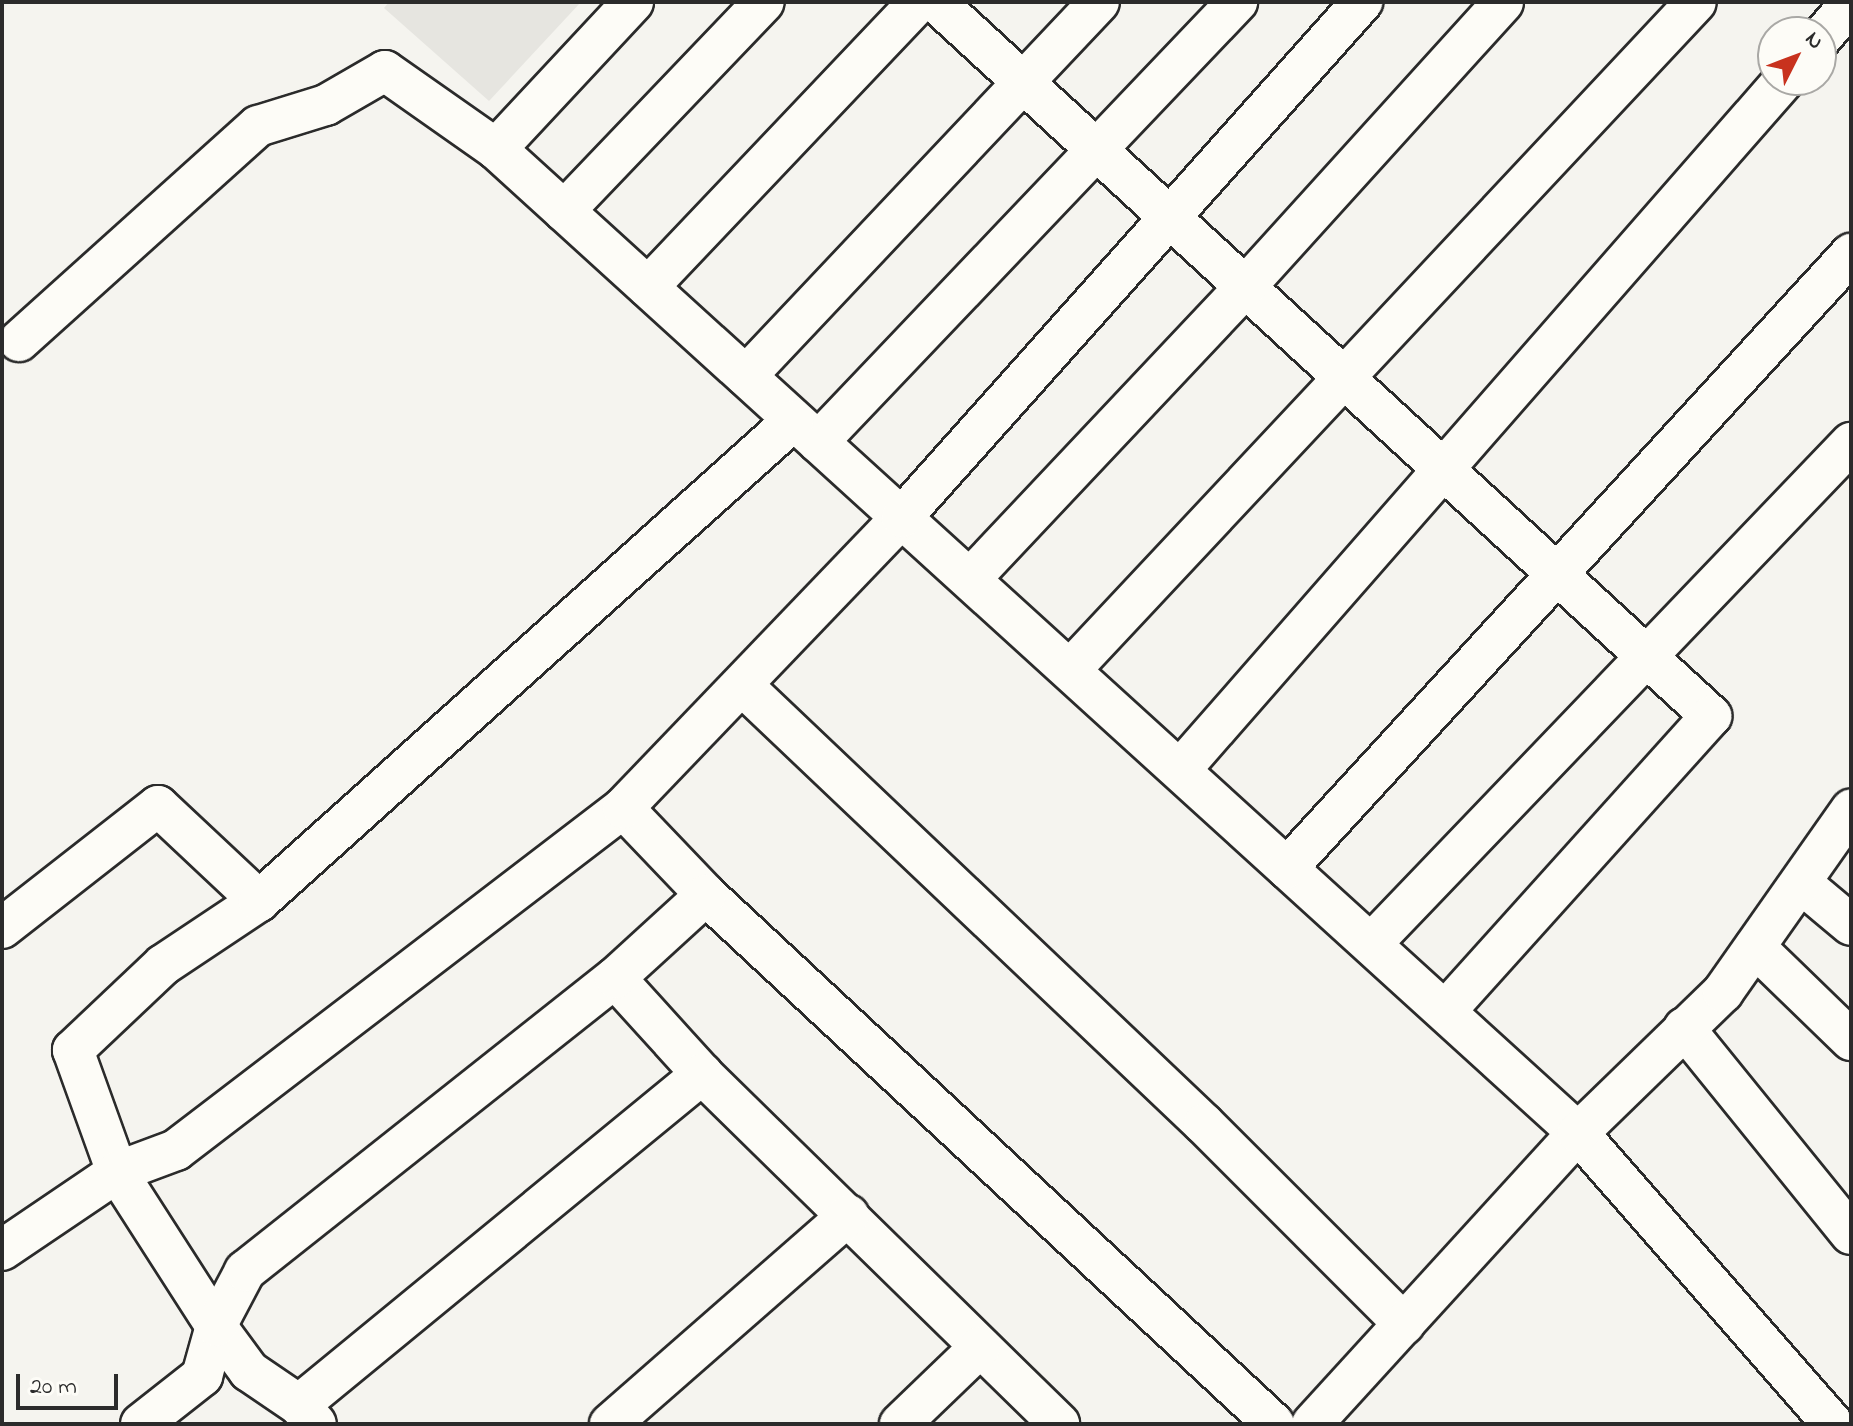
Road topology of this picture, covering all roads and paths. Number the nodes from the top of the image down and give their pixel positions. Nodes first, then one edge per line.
1 (633, 2) edge
2 (764, 2) edge
3 (918, 2) edge
4 (936, 2) edge
5 (1099, 2) edge
6 (1237, 2) edge
7 (1362, 2) edge
8 (1503, 2) edge
9 (1696, 2) edge
10 (1851, 3) edge
11 (1837, 19) edge
12 (1024, 83) junction
13 (1770, 96) edge
14 (1096, 148) junction
15 (496, 149) junction
16 (564, 211) junction
17 (1167, 215) junction
18 (1851, 254) edge
19 (648, 287) junction
20 (1245, 287) junction
21 (19, 341) dead end
22 (746, 376) junction
23 (1345, 379) junction
24 (806, 431) junction
25 (1851, 443) edge
26 (1444, 469) junction
27 (902, 517) junction
28 (1557, 574) junction
29 (970, 579) junction
30 (1647, 658) junction
31 (1070, 670) junction
32 (744, 687) junction
33 (1180, 770) junction
34 (623, 808) junction
35 (1851, 810) edge
36 (1287, 868) junction
37 (1801, 883) junction
38 (706, 895) junction
39 (259, 901) junction
40 (1851, 925) edge
41 (2, 928) edge
42 (1371, 944) junction
43 (1755, 947) junction
44 (615, 978) junction
45 (1445, 1011) junction
46 (1684, 1028) junction
47 (1851, 1040) edge
48 (702, 1074) junction
49 (1578, 1133) junction
50 (117, 1172) junction
51 (849, 1215) junction
52 (1851, 1234) edge
53 (2, 1250) edge
54 (1404, 1324) junction
55 (216, 1326) junction
56 (980, 1347) junction
57 (308, 1414) edge
58 (141, 1424) edge
59 (610, 1424) edge
60 (900, 1424) edge
61 (1059, 1424) edge
62 (1274, 1424) edge
63 (1312, 1424) edge
64 (1833, 1424) edge

1 - 15 street
2 - 16 street
3 - 19 street
4 - 12 street
5 - 12 street
6 - 14 street
7 - 17 street
8 - 20 street
9 - 23 street
10 - 11 street
12 - 14 street
12 - 22 street
13 - 26 street
14 - 17 street
14 - 24 street
15 - 16 street
15 - 21 street
16 - 19 street
17 - 20 street
17 - 27 street
18 - 28 street
19 - 22 street
20 - 23 street
20 - 29 street
22 - 24 street
23 - 26 street
23 - 31 street
24 - 27 street
24 - 39 street
25 - 30 street
26 - 28 street
26 - 33 street
27 - 29 street
27 - 32 street
28 - 30 street
28 - 36 street
29 - 31 street
30 - 42 street
30 - 45 street
31 - 33 street
32 - 34 street
32 - 54 street
33 - 36 street
34 - 38 street
34 - 50 street
35 - 37 street
36 - 42 street
37 - 40 street
37 - 43 street
38 - 44 street
38 - 62 street
39 - 41 street
39 - 50 street
42 - 45 street
43 - 46 street
43 - 47 street
44 - 48 street
44 - 55 street
45 - 49 street
46 - 49 street
46 - 52 street
48 - 51 street
48 - 57 street
49 - 54 street
49 - 64 street
50 - 53 street
50 - 55 street
51 - 56 street
51 - 59 street
54 - 63 street
55 - 57 street
55 - 58 street
56 - 60 street
56 - 61 street

